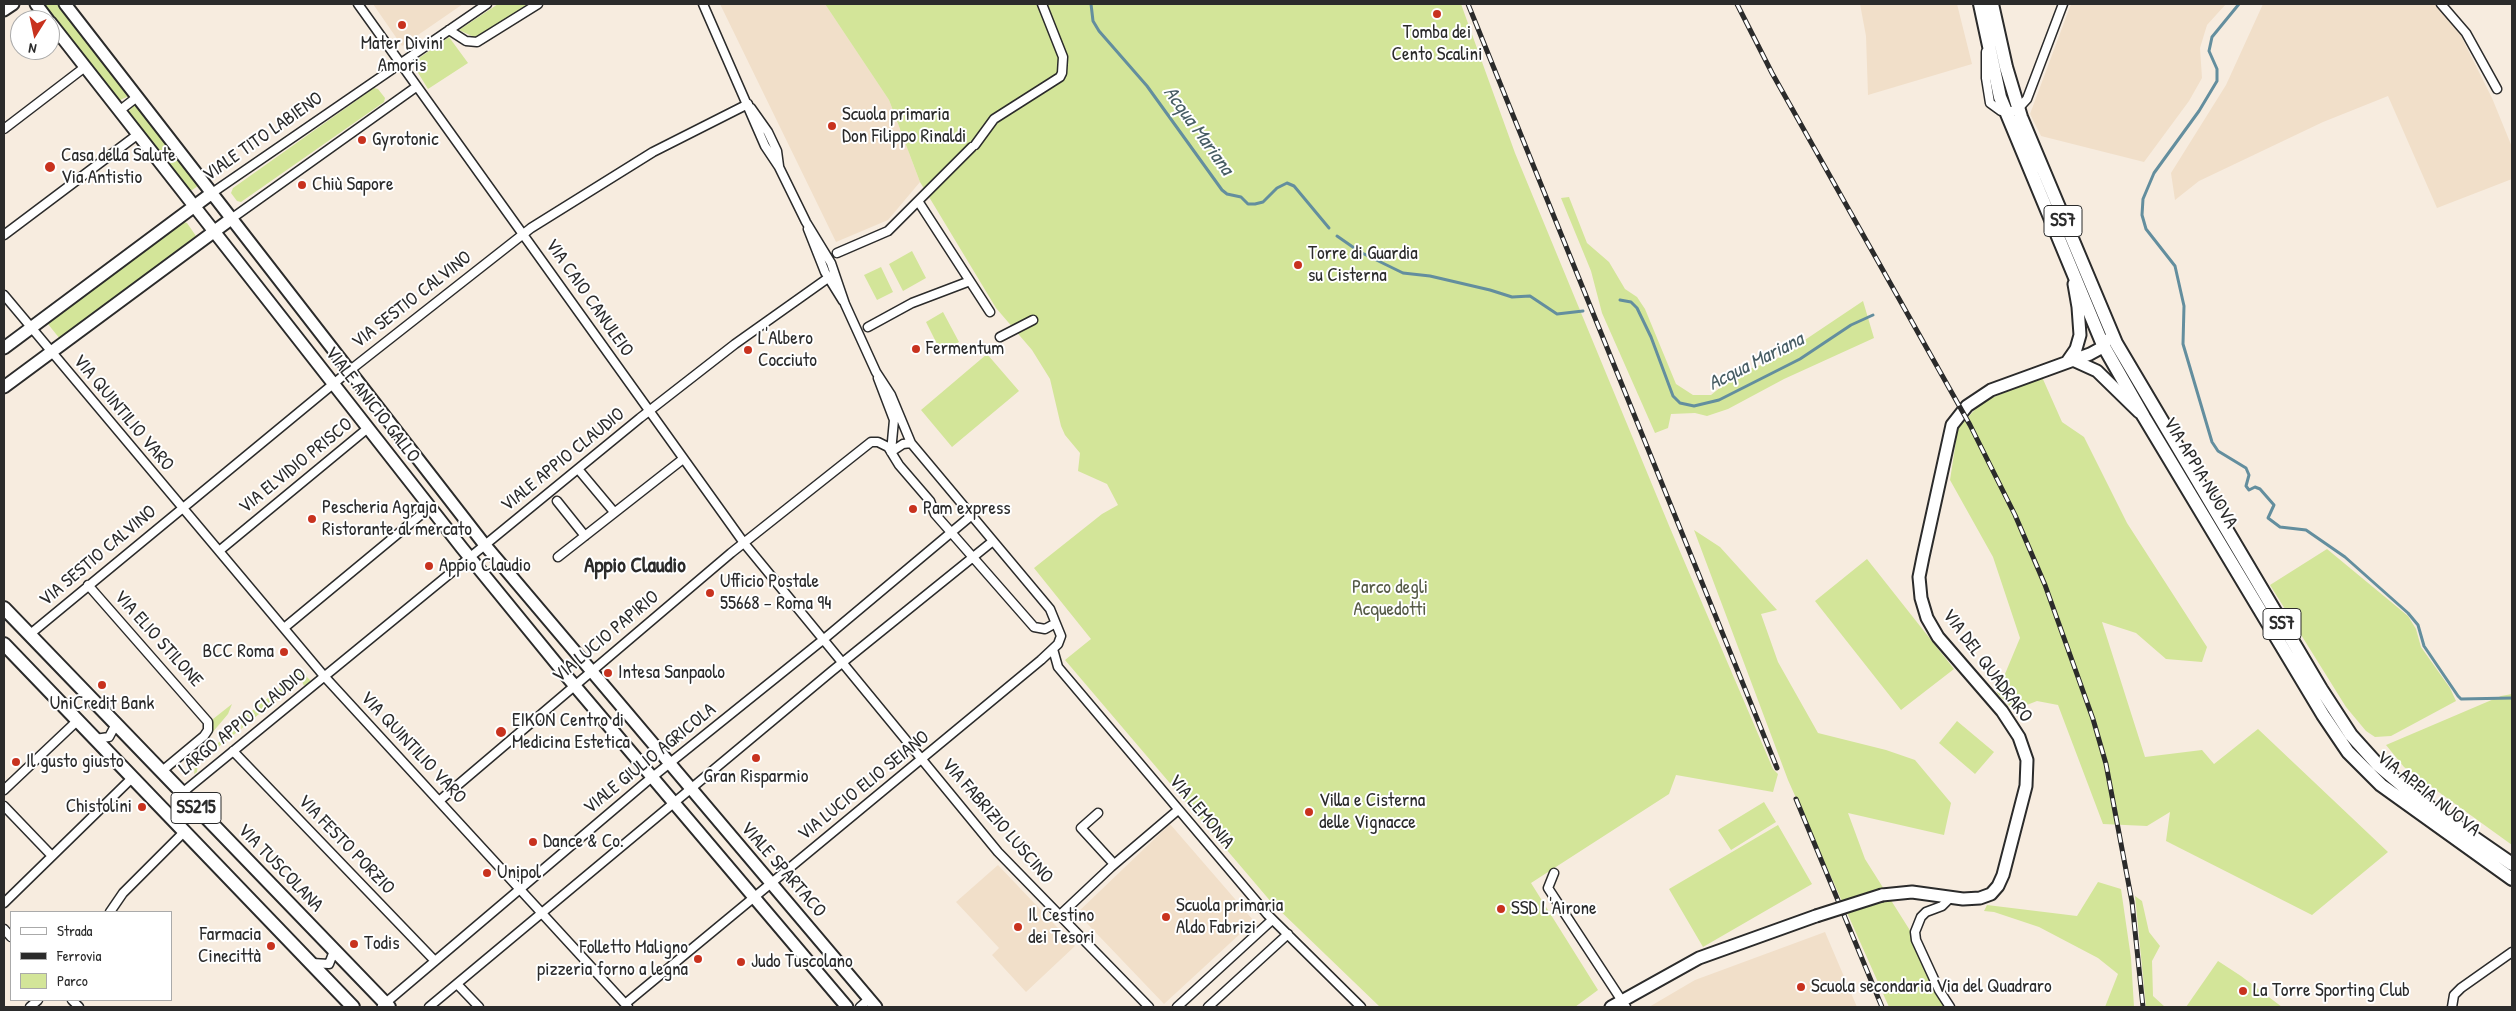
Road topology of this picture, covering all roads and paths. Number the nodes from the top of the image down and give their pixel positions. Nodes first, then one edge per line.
1 (13, 4) edge
2 (65, 4) edge
3 (358, 4) edge
4 (487, 4) edge
5 (537, 4) edge
6 (703, 4) edge
7 (1042, 4) edge
8 (1980, 4) edge
9 (1992, 4) edge
10 (2063, 4) edge
11 (2441, 4) edge
12 (4, 10) edge
13 (449, 30) junction
14 (60, 35) edge
15 (399, 63) junction
16 (85, 67) junction
17 (416, 87) junction
18 (2497, 89) dead end
19 (137, 97) junction
20 (748, 104) junction
21 (119, 111) junction
22 (2012, 111) junction
23 (4, 129) edge
24 (137, 135) junction
25 (212, 194) junction
26 (918, 201) junction
27 (194, 206) junction
28 (231, 219) junction
29 (806, 222) junction
30 (215, 232) junction
31 (524, 234) junction
32 (4, 235) edge
33 (837, 253) dead end
34 (2064, 254) junction
35 (831, 263) junction
36 (822, 266) junction
37 (828, 278) junction
38 (970, 281) junction
39 (4, 295) edge
40 (845, 304) junction
41 (990, 312) dead end
42 (1033, 320) dead end
43 (868, 327) dead end
44 (31, 328) junction
45 (2110, 332) junction
46 (1000, 336) dead end
47 (2104, 345) junction
48 (4, 348) edge
49 (51, 352) junction
50 (2071, 361) junction
51 (349, 371) junction
52 (876, 372) junction
53 (334, 384) junction
54 (4, 387) edge
55 (648, 412) junction
56 (2144, 417) junction
57 (368, 428) junction
58 (911, 443) junction
59 (891, 452) junction
60 (682, 459) junction
61 (578, 469) junction
62 (557, 501) dead end
63 (182, 508) junction
64 (430, 508) junction
65 (614, 512) junction
66 (972, 515) junction
67 (951, 532) junction
68 (584, 536) junction
69 (993, 541) junction
70 (744, 543) junction
71 (484, 544) junction
72 (219, 551) junction
73 (469, 557) junction
74 (558, 557) dead end
75 (972, 557) junction
76 (88, 585) junction
77 (4, 608) edge
78 (1054, 624) junction
79 (284, 628) junction
80 (30, 635) junction
81 (824, 639) junction
82 (5, 648) edge
83 (1053, 649) junction
84 (843, 662) junction
85 (592, 671) junction
86 (324, 676) junction
87 (574, 686) junction
88 (203, 715) joint
89 (77, 722) junction
90 (116, 724) junction
91 (95, 740) junction
92 (233, 751) junction
93 (922, 758) junction
94 (669, 764) junction
95 (162, 771) junction
96 (132, 778) junction
97 (653, 778) junction
98 (691, 789) junction
99 (4, 790) edge
100 (182, 793) junction
101 (439, 801) junction
102 (674, 803) junction
103 (4, 806) edge
104 (1178, 810) junction
105 (1098, 813) dead end
106 (184, 832) junction
107 (52, 856) junction
108 (1114, 864) junction
109 (2512, 864) edge
110 (1554, 873) dead end
111 (2512, 879) edge
112 (771, 883) junction
113 (520, 888) junction
114 (754, 898) junction
115 (1950, 898) junction
116 (4, 903) edge
117 (111, 911) edge
118 (542, 913) junction
119 (1059, 916) junction
120 (1272, 920) junction
121 (1288, 934) junction
122 (334, 951) junction
123 (2512, 952) edge
124 (435, 961) junction
125 (312, 964) junction
126 (457, 984) junction
127 (1624, 1004) edge
128 (873, 1005) edge
129 (385, 1006) edge
130 (627, 1006) edge
131 (353, 1007) edge
132 (429, 1007) edge
133 (479, 1007) edge
134 (847, 1007) edge
135 (860, 1007) edge
136 (1149, 1007) edge
137 (1177, 1007) edge
138 (1208, 1007) edge
139 (1361, 1007) edge
140 (1611, 1007) edge
141 (1950, 1007) edge
142 (2452, 1007) edge

1 - 12 street
2 - 19 street, VIALE ANICIO GALLO
3 - 15 street, VIA CAIO CANULEIO
4 - 13 street, VIALE TITO LABIENO
5 - 13 street
6 - 20 street
7 - 26 street
8 - 22 main road, VIA APPIA NUOVA / SS7
9 - 22 main road, VIA APPIA NUOVA / SS7
10 - 22 street
11 - 18 street
13 - 15 street, VIALE TITO LABIENO
14 - 16 street, VIALE ANICIO GALLO
15 - 17 street, VIA CAIO CANULEIO
15 - 25 street, VIALE TITO LABIENO
16 - 21 street, VIALE ANICIO GALLO
16 - 23 street
17 - 28 street
17 - 31 street, VIA CAIO CANULEIO
19 - 21 street
19 - 25 street, VIALE ANICIO GALLO
20 - 29 street
20 - 31 street, VIA SESTIO CALVINO
21 - 24 street, VIALE ANICIO GALLO
22 - 34 main road, VIA APPIA NUOVA / SS7
22 - 45 main road, VIA APPIA NUOVA / SS7
24 - 27 street, VIALE ANICIO GALLO
24 - 32 street
25 - 27 street, VIALE TITO LABIENO
25 - 28 street, VIALE ANICIO GALLO
26 - 33 street
26 - 38 street
27 - 30 street, VIALE ANICIO GALLO
27 - 44 street, VIALE TITO LABIENO
28 - 30 street
28 - 51 street, VIALE ANICIO GALLO
29 - 35 street
29 - 36 street
30 - 49 street
30 - 53 street, VIALE ANICIO GALLO
31 - 51 street, VIA SESTIO CALVINO
31 - 55 street, VIA CAIO CANULEIO
34 - 47 main road, VIA APPIA NUOVA / SS7
34 - 50 street
35 - 36 street
35 - 40 street
36 - 37 street
37 - 40 street
37 - 55 street, VIALE APPIO CLAUDIO
38 - 41 street
38 - 43 street
39 - 44 street, VIA QUINTILIO VARO
40 - 52 street
42 - 46 street
44 - 48 street, VIALE TITO LABIENO
44 - 49 street, VIA QUINTILIO VARO
45 - 47 street
45 - 109 main road, VIA APPIA NUOVA / SS7
47 - 50 street, VIA DEL QUADRARO
47 - 56 main road, VIA APPIA NUOVA / SS7
49 - 54 street
49 - 63 street, VIA QUINTILIO VARO
50 - 56 street
50 - 115 street, VIA DEL QUADRARO
51 - 53 street, VIA SESTIO CALVINO
51 - 71 street, VIALE ANICIO GALLO
52 - 58 street
52 - 59 street
53 - 57 street, VIALE ANICIO GALLO
53 - 63 street, VIA SESTIO CALVINO
55 - 60 street, VIA CAIO CANULEIO
55 - 61 street, VIALE APPIO CLAUDIO
56 - 111 main road, VIA APPIA NUOVA / SS7
57 - 64 street, VIALE ANICIO GALLO
57 - 72 street, VIA ELVIDIO PRISCO
58 - 59 street
58 - 66 street, VIA LEMONIA
59 - 67 street
59 - 70 street, VIA LUCIO PAPIRIO
60 - 65 street
60 - 70 street, VIA CAIO CANULEIO
61 - 65 street
61 - 71 street, VIALE APPIO CLAUDIO
62 - 68 street
63 - 72 street, VIA QUINTILIO VARO
63 - 76 street, VIA SESTIO CALVINO
64 - 73 street, VIALE ANICIO GALLO
64 - 79 street
65 - 68 street
66 - 67 street, VIALE GIULIO AGRICOLA
66 - 69 street, VIA LEMONIA
67 - 75 street
67 - 81 street, VIALE GIULIO AGRICOLA
68 - 74 street
69 - 75 street
69 - 78 street, VIA LEMONIA
70 - 81 street, VIA CAIO CANULEIO
70 - 85 street, VIA LUCIO PAPIRIO
71 - 73 street, VIALE APPIO CLAUDIO
71 - 85 street, VIALE ANICIO GALLO
72 - 79 street, VIA QUINTILIO VARO
73 - 86 street, VIALE APPIO CLAUDIO
73 - 87 street, VIALE ANICIO GALLO
75 - 78 street
75 - 84 street
76 - 80 street, VIA SESTIO CALVINO
76 - 88 street, VIA ELIO STILONE
77 - 80 main road, VIA TUSCOLANA / SS215
78 - 83 street, VIA LEMONIA
79 - 86 street, VIA QUINTILIO VARO
80 - 90 main road, VIA TUSCOLANA / SS215
81 - 84 street, VIA CAIO CANULEIO
81 - 94 street, VIALE GIULIO AGRICOLA
82 - 89 main road, SS215
83 - 93 street, VIA LUCIO ELIO SEIANO
83 - 104 street, VIA LEMONIA
84 - 93 street, VIA FABRIZIO LUSCINO
84 - 98 street
85 - 87 street, VIA LUCIO PAPIRIO
85 - 94 street, VIALE ANICIO GALLO
86 - 92 street, LARGO APPIO CLAUDIO
86 - 101 street, VIA QUINTILIO VARO
87 - 97 street, VIALE ANICIO GALLO
87 - 101 street, VIA LUCIO PAPIRIO
88 - 95 street, LARGO APPIO CLAUDIO
89 - 91 main road, SS215
89 - 99 street
90 - 91 street
90 - 95 main road, VIA TUSCOLANA / SS215
91 - 96 main road, SS215
92 - 100 street, LARGO APPIO CLAUDIO
92 - 124 street, VIA FESTO PORZIO
93 - 112 street, VIA LUCIO ELIO SEIANO
93 - 119 street, VIA FABRIZIO LUSCINO
94 - 97 street, VIALE GIULIO AGRICOLA
94 - 98 street, VIALE SPARTACO
95 - 100 main road, VIA TUSCOLANA / SS215
96 - 106 main road, SS215
96 - 107 street
97 - 102 street, VIALE ANICIO GALLO
97 - 113 street, VIALE GIULIO AGRICOLA
98 - 102 street
98 - 112 street, VIALE SPARTACO
100 - 122 main road, VIA TUSCOLANA / SS215
101 - 113 street, VIA QUINTILIO VARO
102 - 114 street, VIALE SPARTACO
102 - 118 street
103 - 107 street
104 - 108 street
104 - 120 street, VIA LEMONIA
105 - 108 street
106 - 117 street
106 - 125 main road, SS215
107 - 116 street
108 - 119 street
110 - 127 street
112 - 114 street, VIA LUCIO ELIO SEIANO
112 - 128 street, VIALE SPARTACO
113 - 118 street, VIA QUINTILIO VARO
113 - 124 street, VIALE GIULIO AGRICOLA
114 - 130 street, VIA LUCIO ELIO SEIANO
114 - 134 street, VIALE SPARTACO
115 - 127 street, VIA DEL QUADRARO, bridge
115 - 141 street
118 - 126 street
118 - 130 street, VIA QUINTILIO VARO
119 - 136 street, VIA FABRIZIO LUSCINO
120 - 121 street, VIA LEMONIA
120 - 137 street
121 - 138 street
121 - 139 street, VIA LEMONIA
122 - 125 street
122 - 129 main road, VIA TUSCOLANA / SS215
123 - 142 street
124 - 129 street, VIALE GIULIO AGRICOLA
125 - 131 main road, SS215
126 - 132 street
126 - 133 street
127 - 140 street, VIA DEL QUADRARO
128 - 135 street, VIALE SPARTACO

